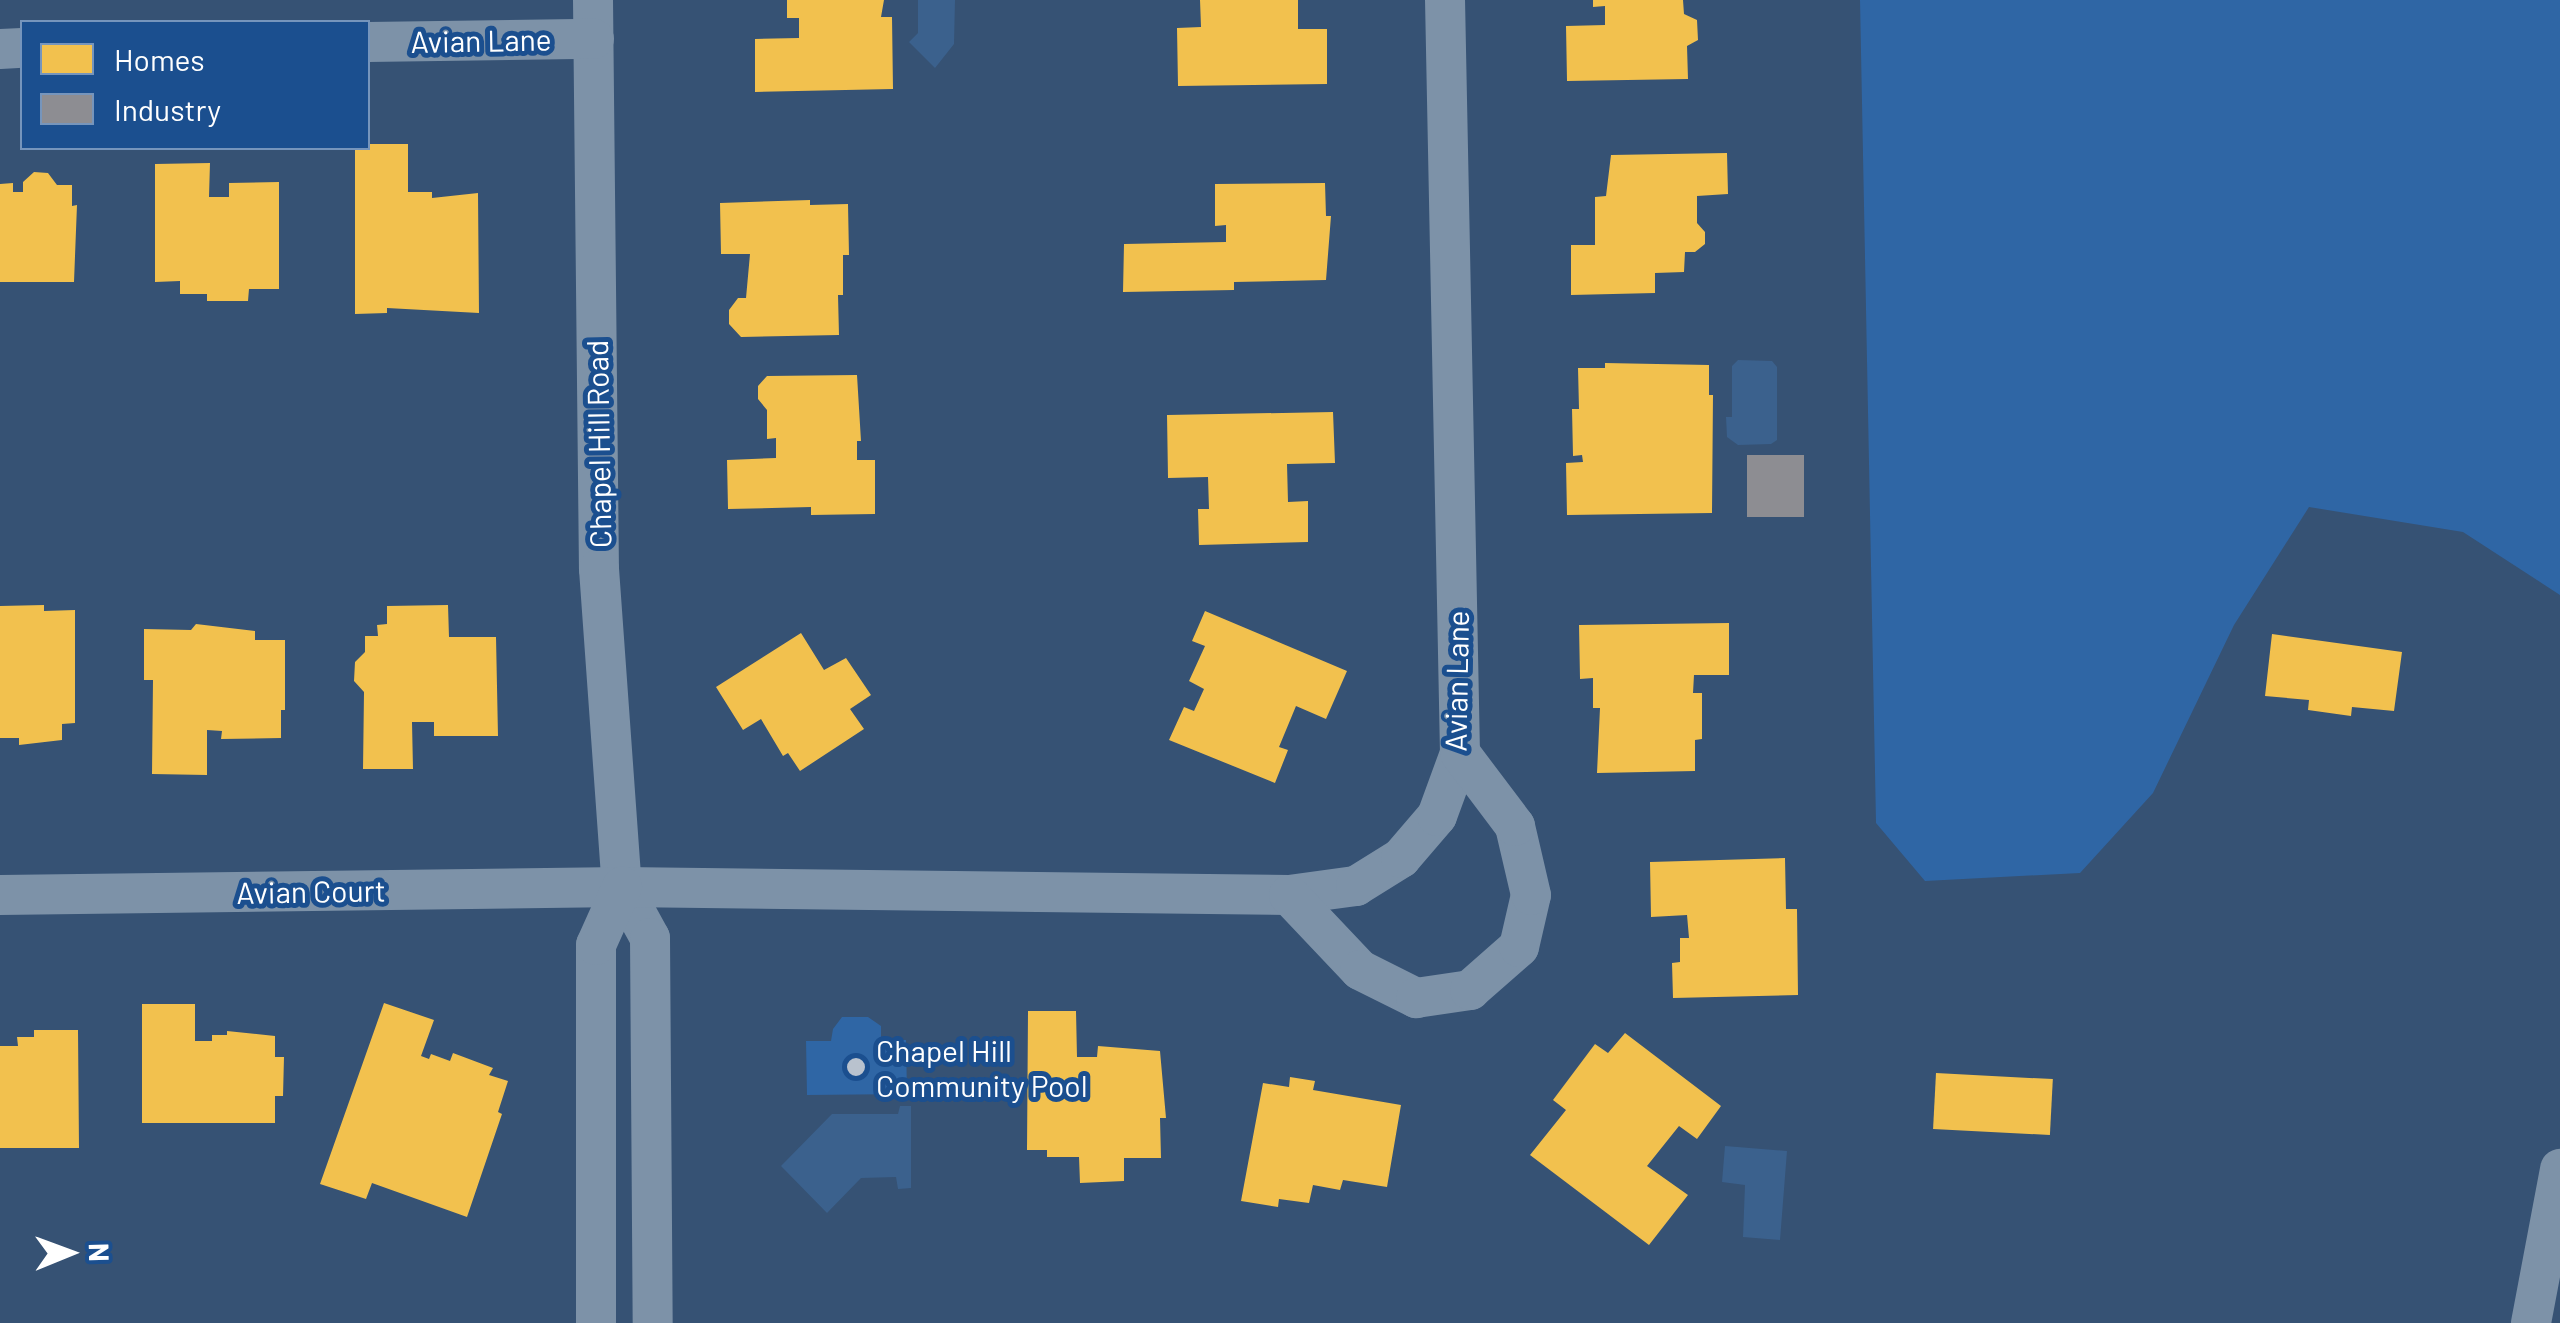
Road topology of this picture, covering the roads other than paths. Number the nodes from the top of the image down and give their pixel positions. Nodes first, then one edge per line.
1 (1445, 0) edge
2 (593, 19) edge
3 (370, 42) edge
4 (1460, 753) junction
5 (622, 887) junction
6 (1289, 894) junction
7 (0, 895) edge
8 (2560, 1169) edge
9 (596, 1323) edge
10 (654, 1323) edge
11 (2531, 1323) edge

1 - 4 street, Avian Lane
2 - 3 street, Avian Lane
2 - 5 street, Chapel Hill Road
4 - 6 street, Avian Lane
4 - 6 street
5 - 6 street, Avian Lane
5 - 7 street, Avian Court
5 - 9 street, Chapel Hill Road
5 - 10 street, Chapel Hill Road
8 - 11 street

